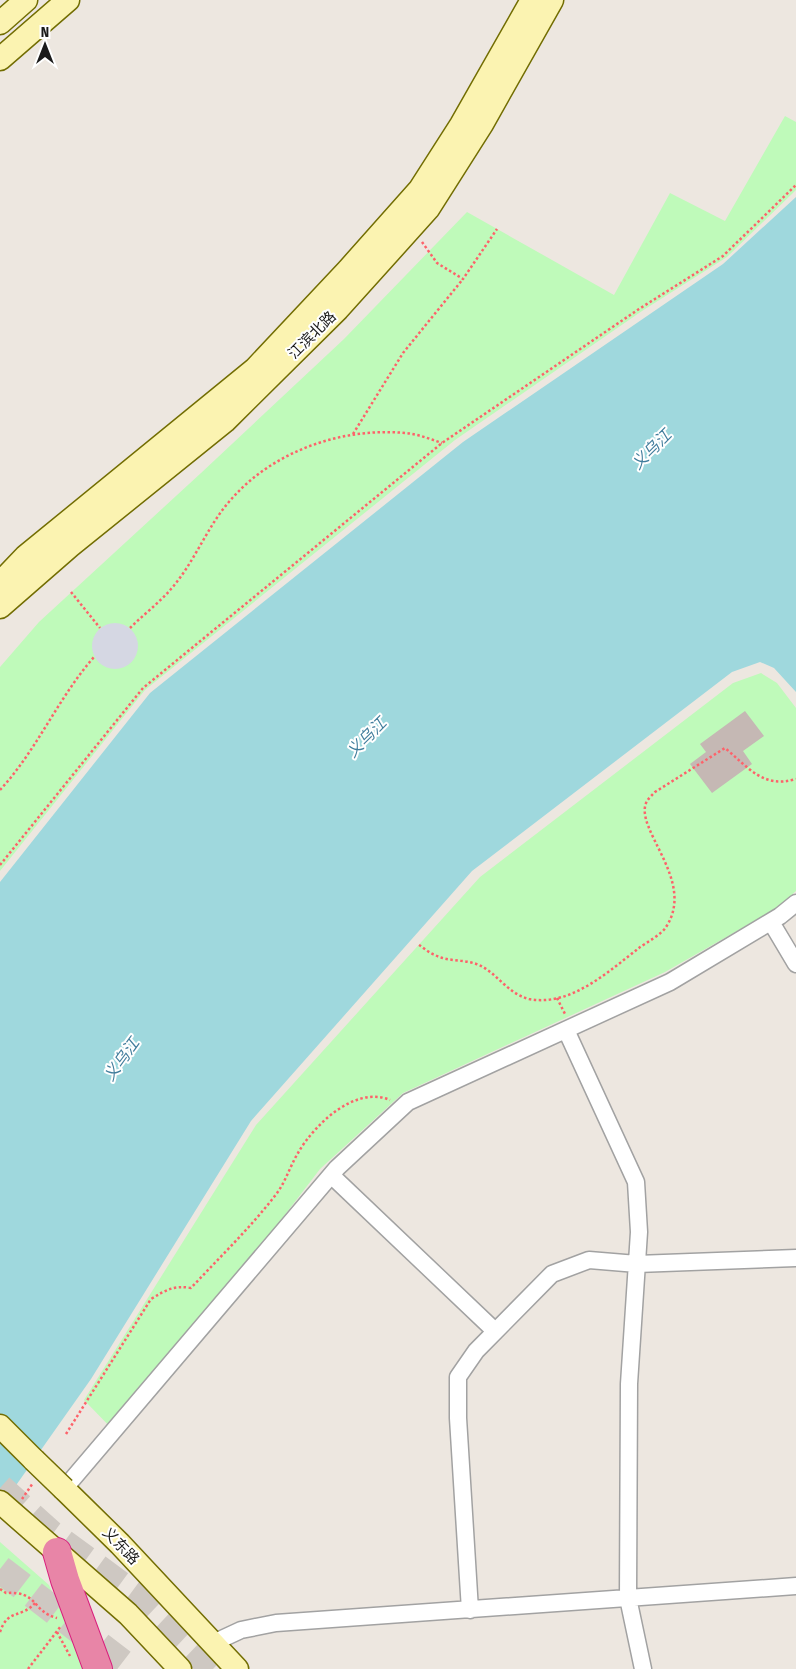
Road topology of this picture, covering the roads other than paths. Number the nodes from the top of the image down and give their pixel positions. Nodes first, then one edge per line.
1 (26, 0) edge
2 (68, 0) edge
3 (532, 0) edge
4 (552, 0) edge
5 (0, 22) edge
6 (0, 59) edge
7 (0, 583) edge
8 (0, 607) edge
9 (796, 903) edge
10 (771, 922) junction
11 (796, 964) edge
12 (566, 1030) junction
13 (331, 1175) junction
14 (796, 1258) edge
15 (637, 1264) junction
16 (495, 1331) junction
17 (0, 1426) edge
18 (64, 1489) junction
19 (10, 1507) edge
20 (57, 1552) junction
21 (796, 1586) edge
22 (628, 1598) junction
23 (470, 1610) junction
24 (213, 1643) junction
25 (98, 1669) edge
26 (180, 1669) edge
27 (237, 1669) edge
28 (643, 1669) edge

1 - 5 main road
2 - 6 main road
3 - 7 main road, 江滨北路
4 - 8 main road, 江滨北路
9 - 10 street
10 - 11 street
10 - 12 street
12 - 13 street
12 - 15 street
13 - 16 street
13 - 18 street
14 - 15 street
15 - 16 street
15 - 22 street
16 - 23 street
17 - 18 main road, 义东路, bridge
18 - 24 main road, 义东路
19 - 20 main road
20 - 25 highway
20 - 26 main road
21 - 22 street
22 - 23 street
22 - 28 street
23 - 24 street
24 - 27 main road, 义东路

